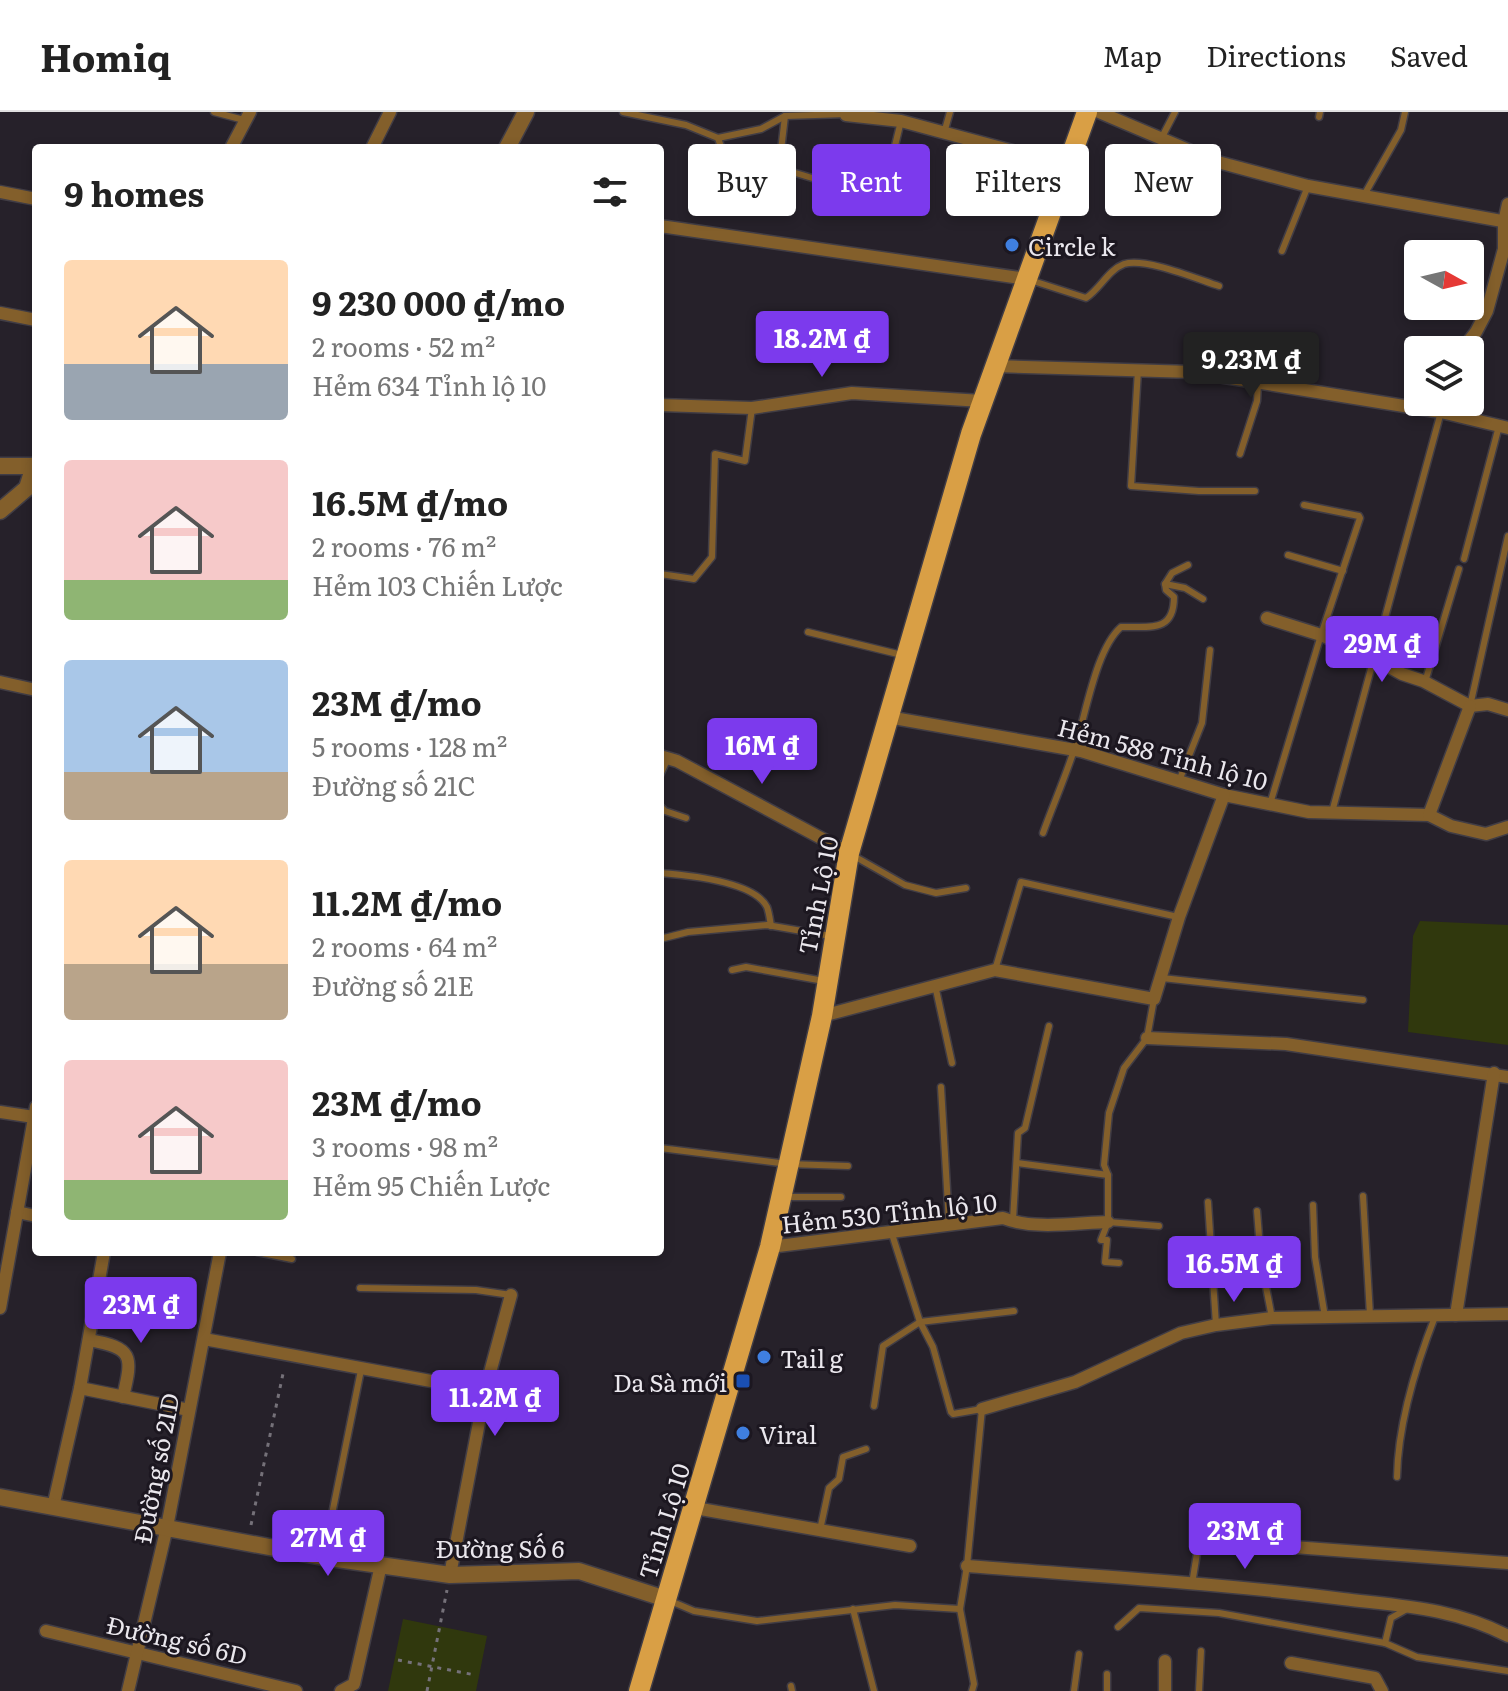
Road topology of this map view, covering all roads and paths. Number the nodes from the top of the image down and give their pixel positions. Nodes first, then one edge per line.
1 (214, 112) edge
2 (390, 112) edge
3 (526, 112) edge
4 (623, 112) edge
5 (950, 112) edge
6 (1087, 112) edge
7 (1099, 112) edge
8 (1175, 112) edge
9 (1405, 112) edge
10 (786, 114) edge
11 (846, 114) edge
12 (248, 116) edge
13 (901, 121) junction
14 (944, 133) junction
15 (1162, 137) junction
16 (718, 138) junction
17 (233, 144) edge
18 (374, 144) edge
19 (509, 144) edge
20 (720, 144) edge
21 (782, 144) edge
22 (985, 144) edge
23 (1076, 144) edge
24 (796, 173) edge
25 (1308, 186) junction
26 (0, 192) edge
27 (1363, 197) junction
28 (32, 198) edge
29 (1508, 204) edge
30 (1050, 216) edge
31 (1506, 222) edge
32 (664, 227) edge
33 (1282, 251) dead end
34 (1027, 279) junction
35 (1219, 286) dead end
36 (0, 313) edge
37 (32, 319) edge
38 (1473, 336) edge
39 (995, 366) junction
40 (1138, 370) junction
41 (1258, 383) junction
42 (982, 401) junction
43 (1404, 402) edge
44 (664, 405) edge
45 (752, 408) junction
46 (1440, 416) edge
47 (1470, 416) edge
48 (1504, 427) edge
49 (1240, 454) dead end
50 (0, 466) edge
51 (32, 466) edge
52 (31, 488) edge
53 (1255, 491) dead end
54 (1304, 505) dead end
55 (0, 511) edge
56 (1508, 536) edge
57 (1288, 555) dead end
58 (1464, 559) dead end
59 (1188, 565) dead end
60 (1459, 569) dead end
61 (1343, 571) junction
62 (664, 575) edge
63 (1165, 584) junction
64 (1203, 599) dead end
65 (1267, 618) dead end
66 (808, 632) dead end
67 (1321, 635) junction
68 (1210, 650) dead end
69 (905, 656) junction
70 (1373, 658) junction
71 (0, 682) edge
72 (1425, 682) junction
73 (32, 689) edge
74 (1470, 706) junction
75 (1508, 710) edge
76 (888, 717) junction
77 (1074, 750) junction
78 (664, 757) edge
79 (1179, 781) junction
80 (1224, 795) junction
81 (1270, 804) junction
82 (664, 810) edge
83 (1332, 812) junction
84 (1429, 815) junction
85 (686, 818) dead end
86 (1508, 827) edge
87 (1043, 833) dead end
88 (849, 853) junction
89 (664, 873) edge
90 (966, 888) dead end
91 (1179, 917) junction
92 (771, 926) junction
93 (835, 937) junction
94 (664, 938) edge
95 (732, 970) dead end
96 (995, 970) junction
97 (1162, 978) junction
98 (827, 982) junction
99 (935, 985) junction
100 (1154, 999) junction
101 (1363, 1000) dead end
102 (822, 1016) junction
103 (1049, 1026) dead end
104 (1147, 1038) junction
105 (952, 1063) dead end
106 (1494, 1073) junction
107 (1508, 1077) edge
108 (941, 1087) dead end
109 (0, 1112) edge
110 (32, 1112) edge
111 (32, 1129) edge
112 (664, 1148) edge
113 (1017, 1163) junction
114 (788, 1164) junction
115 (848, 1166) dead end
116 (1108, 1175) junction
117 (1363, 1196) dead end
118 (782, 1197) junction
119 (841, 1197) dead end
120 (1208, 1202) dead end
121 (1313, 1205) dead end
122 (1257, 1211) dead end
123 (17, 1212) junction
124 (32, 1215) edge
125 (1012, 1222) junction
126 (1108, 1222) junction
127 (949, 1223) junction
128 (1159, 1226) dead end
129 (891, 1231) junction
130 (6, 1239) edge
131 (770, 1247) junction
132 (103, 1256) edge
133 (217, 1256) edge
134 (277, 1256) edge
135 (292, 1259) dead end
136 (1119, 1263) dead end
137 (360, 1288) dead end
138 (511, 1295) joint
139 (0, 1308) edge
140 (1014, 1311) dead end
141 (1436, 1314) junction
142 (1508, 1314) edge
143 (1370, 1315) junction
144 (1456, 1315) junction
145 (1325, 1317) junction
146 (1272, 1318) junction
147 (920, 1322) junction
148 (1216, 1325) junction
149 (204, 1339) junction
150 (89, 1340) junction
151 (285, 1361) dead end
152 (361, 1370) junction
153 (80, 1388) junction
154 (485, 1391) junction
155 (123, 1397) junction
156 (874, 1406) dead end
157 (982, 1409) junction
158 (189, 1410) junction
159 (866, 1449) dead end
160 (1397, 1477) dead end
161 (0, 1497) edge
162 (53, 1507) junction
163 (695, 1508) junction
164 (251, 1525) dead end
165 (167, 1527) junction
166 (820, 1530) junction
167 (1199, 1540) joint
168 (910, 1546) dead end
169 (323, 1557) junction
170 (1508, 1563) edge
171 (381, 1565) junction
172 (967, 1566) junction
173 (450, 1575) junction
174 (1192, 1584) junction
175 (666, 1599) junction
176 (1410, 1607) junction
177 (853, 1609) junction
178 (960, 1609) junction
179 (1118, 1627) dead end
180 (46, 1631) dead end
181 (1508, 1636) edge
182 (1385, 1643) junction
183 (1201, 1651) dead end
184 (138, 1652) junction
185 (1079, 1654) dead end
186 (398, 1660) dead end
187 (1165, 1661) dead end
188 (1291, 1663) dead end
189 (432, 1666) junction
190 (1508, 1671) edge
191 (1107, 1674) dead end
192 (475, 1675) dead end
193 (128, 1691) edge
194 (296, 1691) edge
195 (341, 1691) edge
196 (427, 1691) edge
197 (639, 1691) edge
198 (874, 1691) edge
199 (972, 1691) edge
200 (1074, 1691) edge
201 (1107, 1691) edge
202 (1165, 1691) edge
203 (1199, 1691) edge
204 (1382, 1691) edge

1 - 12 lane
2 - 18 street
3 - 19 street
4 - 16 lane
5 - 14 lane
6 - 23 main road
7 - 15 street
8 - 15 lane
9 - 27 lane
10 - 11 lane
10 - 16 lane
10 - 21 lane
11 - 13 street
12 - 17 street
13 - 14 street
13 - 24 lane
14 - 22 street
15 - 25 street
16 - 20 lane
25 - 27 street
25 - 33 lane
26 - 28 street
27 - 31 street
29 - 31 street
30 - 34 main road, Tỉnh Lộ 10
31 - 38 street
32 - 34 street
34 - 35 lane
34 - 39 main road, Tỉnh Lộ 10
36 - 37 street
39 - 40 street
39 - 42 main road, Tỉnh Lộ 10
40 - 41 street
40 - 53 lane
41 - 43 street
41 - 49 lane
42 - 45 street
42 - 69 main road, Tỉnh Lộ 10
44 - 45 street
45 - 62 lane
46 - 70 lane
47 - 48 street
48 - 58 lane
50 - 51 street
52 - 55 street
54 - 61 lane
56 - 74 lane
57 - 61 lane
59 - 63 lane
60 - 72 lane
61 - 67 lane
63 - 64 lane
63 - 77 lane
65 - 67 street
66 - 69 lane
67 - 70 street
67 - 81 lane
68 - 79 lane
69 - 76 main road, Tỉnh Lộ 10
70 - 72 street
70 - 83 lane
71 - 73 street
72 - 74 street
74 - 75 street
74 - 84 street
76 - 77 street, Hẻm 588 Tỉnh lộ 10
76 - 88 main road, Tỉnh Lộ 10
77 - 79 street, Hẻm 588 Tỉnh lộ 10
77 - 87 lane
78 - 88 street
79 - 80 street, Hẻm 588 Tỉnh lộ 10
80 - 81 street, Hẻm 588 Tỉnh lộ 10
80 - 91 street
81 - 83 street, Hẻm 588 Tỉnh lộ 10
82 - 85 lane
83 - 84 street, Hẻm 588 Tỉnh lộ 10
84 - 86 street, Hẻm 588 Tỉnh lộ 10
88 - 90 lane
88 - 93 main road, Tỉnh Lộ 10
89 - 92 lane
91 - 96 lane
91 - 97 street
92 - 93 lane
92 - 94 lane
93 - 98 main road, Tỉnh Lộ 10
95 - 98 lane
96 - 99 street
96 - 100 street
97 - 100 street
97 - 101 lane
98 - 102 main road, Tỉnh Lộ 10
99 - 102 street
99 - 105 lane
100 - 104 lane
102 - 114 main road, Tỉnh Lộ 10
103 - 113 lane
104 - 106 street
104 - 116 lane
106 - 107 street
106 - 144 street
108 - 127 lane
109 - 110 street
111 - 123 street
112 - 114 lane
113 - 116 lane
113 - 125 lane
114 - 115 lane
114 - 118 main road, Tỉnh Lộ 10
116 - 126 lane
117 - 143 lane
118 - 119 lane
118 - 131 main road, Tỉnh Lộ 10
120 - 148 lane
121 - 145 lane
122 - 146 lane
123 - 124 street
123 - 130 street
125 - 126 street, Hẻm 530 Tỉnh lộ 10
125 - 127 street, Hẻm 530 Tỉnh lộ 10
126 - 128 lane
126 - 136 lane
127 - 129 street, Hẻm 530 Tỉnh lộ 10
129 - 131 street, Hẻm 530 Tỉnh lộ 10
129 - 147 lane
130 - 139 street
131 - 163 main road, Tỉnh Lộ 10
132 - 150 street
133 - 149 street, Đường số 21D
134 - 135 lane
137 - 138 lane
138 - 154 street
140 - 147 lane
141 - 143 street
141 - 144 street
141 - 160 lane
142 - 144 street
143 - 145 street
145 - 146 street
146 - 148 street
147 - 156 lane
147 - 157 lane
148 - 157 street
149 - 152 street
149 - 158 street, Đường số 21D
150 - 153 street
150 - 155 street
151 - 164 path
152 - 154 street
152 - 169 lane
153 - 155 street
153 - 162 street
154 - 173 street
155 - 158 street
157 - 172 lane
158 - 165 street, Đường số 21D
159 - 166 lane
161 - 162 street, Đường Số 6
162 - 165 street, Đường Số 6
163 - 166 street
163 - 175 main road, Tỉnh Lộ 10
165 - 169 street, Đường Số 6
165 - 184 street, Đường số 21D
166 - 168 street
167 - 170 street
167 - 174 lane
169 - 171 street, Đường Số 6
171 - 173 street, Đường Số 6
171 - 195 street
172 - 174 street
172 - 178 lane
173 - 175 street, Đường Số 6
173 - 189 path
174 - 176 street
175 - 177 lane
175 - 197 main road, Tỉnh Lộ 10
176 - 181 street
176 - 182 lane
177 - 178 lane
177 - 198 lane
178 - 199 lane
179 - 182 lane
180 - 184 street, Đường số 6D
182 - 190 lane
183 - 203 lane
184 - 193 street, Đường số 21D
184 - 194 street, Đường số 6D
185 - 200 lane
186 - 189 path
187 - 202 street
188 - 204 street
189 - 192 path
189 - 196 path
191 - 201 lane

